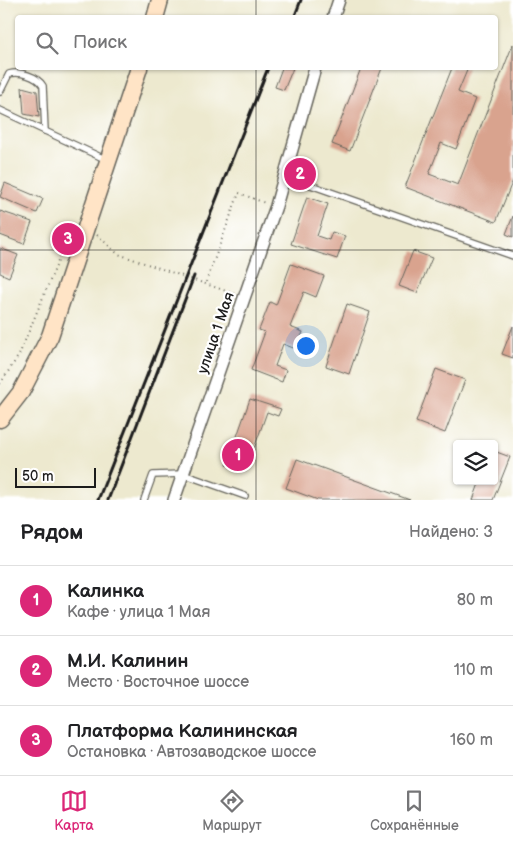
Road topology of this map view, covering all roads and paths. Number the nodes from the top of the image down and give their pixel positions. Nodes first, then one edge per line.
1 (160, 0) edge
2 (339, 0) edge
3 (156, 15) edge
4 (334, 15) edge
5 (138, 70) edge
6 (314, 70) edge
7 (0, 92) edge
8 (0, 110) edge
9 (45, 131) junction
10 (109, 161) junction
11 (285, 176) junction
12 (265, 203) dead end
13 (96, 234) dead end
14 (64, 247) dead end
15 (513, 256) edge
16 (206, 283) junction
17 (235, 294) dead end
18 (0, 384) edge
19 (0, 419) edge
20 (183, 474) junction
21 (246, 496) dead end
22 (144, 500) edge
23 (174, 500) edge

1 - 3 main road
2 - 4 street
5 - 10 main road
6 - 11 street, улица 1 Мая
7 - 9 lane
8 - 9 lane
9 - 10 lane
10 - 19 main road
11 - 15 lane
11 - 20 street, улица 1 Мая
12 - 16 path
13 - 16 path
14 - 18 path
16 - 17 path
20 - 21 lane
20 - 22 lane
20 - 23 street, улица 1 Мая

